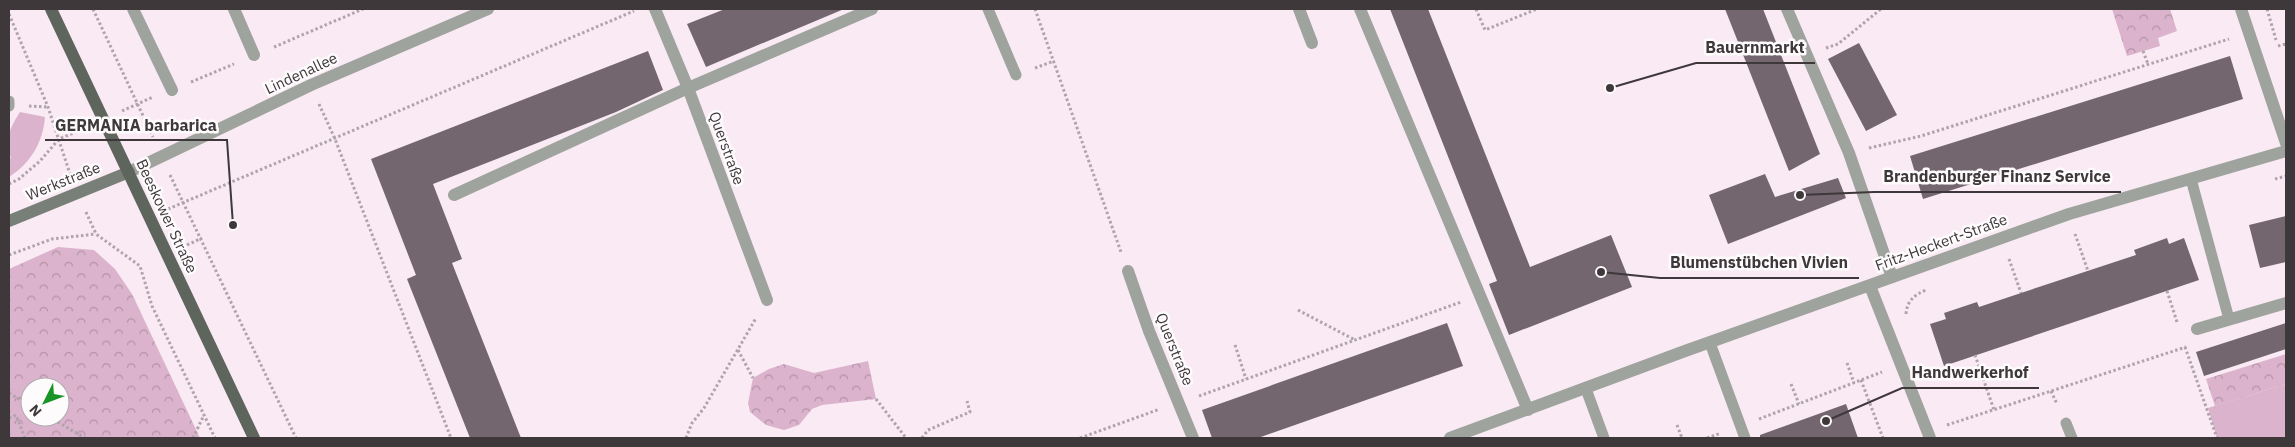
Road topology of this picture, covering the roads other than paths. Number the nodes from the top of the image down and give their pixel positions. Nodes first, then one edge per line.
1 (51, 9) edge
2 (134, 9) edge
3 (234, 9) edge
4 (488, 9) edge
5 (655, 9) edge
6 (872, 9) edge
7 (988, 9) edge
8 (1299, 9) edge
9 (1360, 9) edge
10 (1787, 9) edge
11 (2241, 9) edge
12 (1312, 43) dead end
13 (254, 55) dead end
14 (1016, 75) dead end
15 (688, 88) junction
16 (172, 90) dead end
17 (9, 100) edge
18 (9, 106) edge
19 (2286, 143) edge
20 (2286, 151) edge
21 (129, 172) junction
22 (2191, 179) junction
23 (454, 195) dead end
24 (9, 221) edge
25 (1128, 271) road end
26 (1892, 277) junction
27 (1870, 286) junction
28 (767, 300) road end
29 (2286, 303) edge
30 (2229, 319) junction
31 (2197, 329) road end
32 (1710, 343) junction
33 (1586, 389) junction
34 (1528, 410) junction
35 (2066, 423) dead end
36 (254, 438) edge
37 (1193, 438) edge
38 (1450, 438) edge
39 (1604, 438) edge
40 (1745, 438) edge
41 (1930, 438) edge
42 (2072, 438) edge

1 - 21 main road, Beeskower Straße
2 - 16 street
3 - 13 street
4 - 21 street, Lindenallee
5 - 15 street, Querstraße
6 - 15 street
7 - 14 lane
8 - 12 street
9 - 34 street
10 - 26 street
11 - 19 street
15 - 23 street
15 - 28 street, Querstraße
17 - 18 lane
20 - 22 street, Fritz-Heckert-Straße
21 - 24 street, Werkstraße
21 - 36 main road, Beeskower Straße
22 - 26 street, Fritz-Heckert-Straße
22 - 30 lane
25 - 37 street, Querstraße
26 - 27 street, Fritz-Heckert-Straße
27 - 32 street, Fritz-Heckert-Straße
27 - 41 street
29 - 30 street
30 - 31 street
32 - 33 street, Fritz-Heckert-Straße
32 - 40 lane
33 - 34 street, Fritz-Heckert-Straße
33 - 39 lane
34 - 38 street, Fritz-Heckert-Straße
35 - 42 lane

